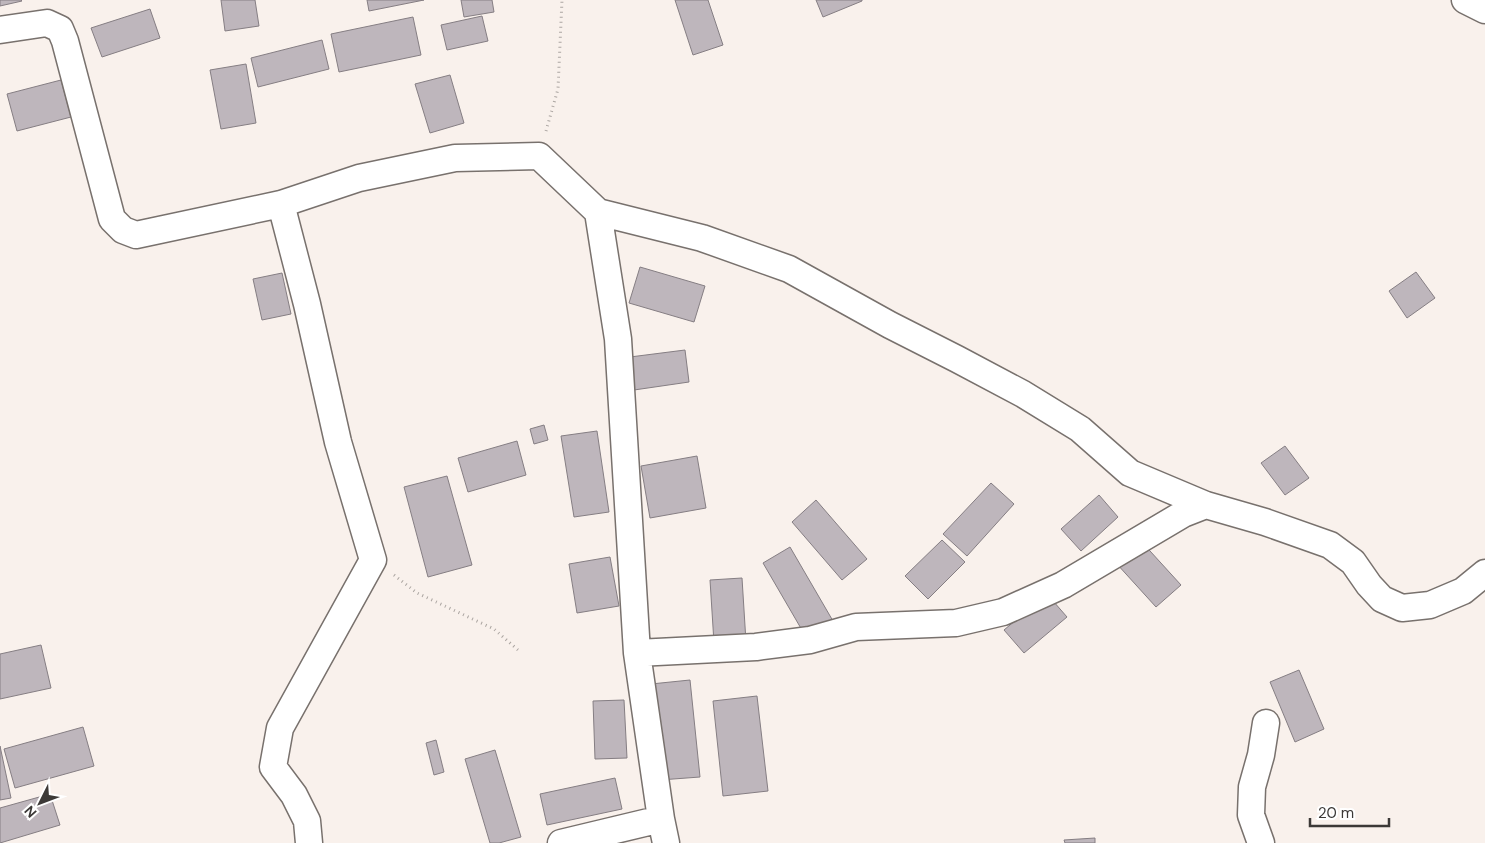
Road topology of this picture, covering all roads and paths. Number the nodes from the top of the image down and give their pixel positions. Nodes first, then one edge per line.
1 (562, 0) edge
2 (1465, 0) edge
3 (1485, 10) edge
4 (0, 30) edge
5 (540, 156) junction
6 (282, 204) junction
7 (598, 212) junction
8 (1206, 505) junction
9 (373, 560) junction
10 (1485, 574) edge
11 (518, 650) dead end
12 (637, 653) junction
13 (1266, 723) dead end
14 (663, 831) edge
15 (309, 843) edge
16 (560, 843) edge
17 (1261, 843) edge

1 - 5 path
2 - 3 street
4 - 6 street
5 - 6 street
5 - 7 street
6 - 9 street
7 - 8 street
7 - 12 street
8 - 10 street
8 - 12 street
9 - 11 path
9 - 15 street
12 - 14 street
13 - 17 street
14 - 16 street

